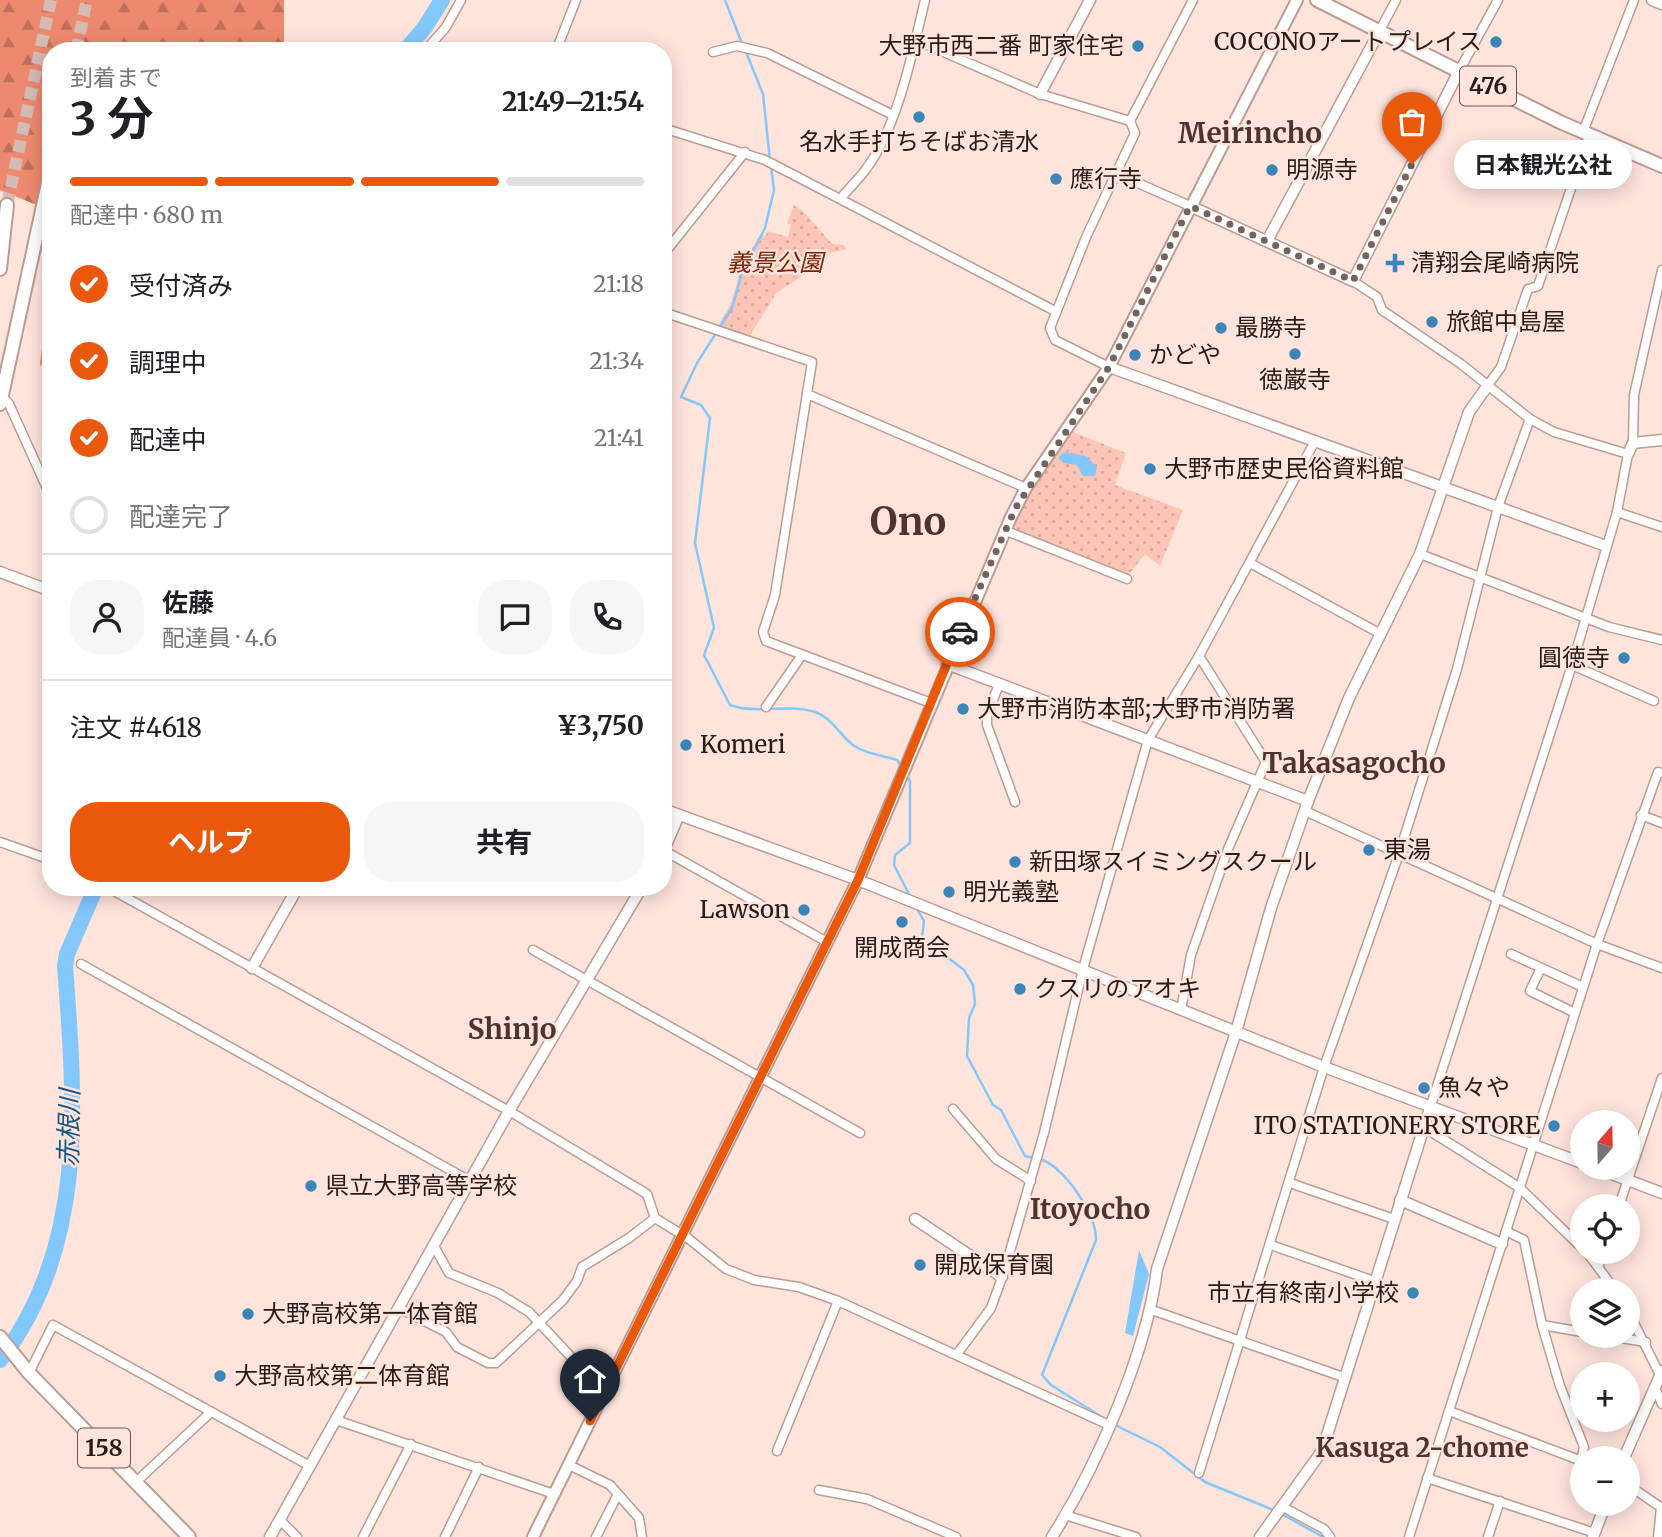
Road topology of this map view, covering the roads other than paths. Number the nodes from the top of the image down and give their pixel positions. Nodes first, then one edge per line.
1 (461, 0) edge
2 (576, 0) edge
3 (925, 0) edge
4 (1090, 0) edge
5 (1193, 0) edge
6 (1297, 0) edge
7 (1317, 0) edge
8 (1396, 0) edge
9 (1498, 0) edge
10 (1634, 0) edge
11 (1652, 0) edge
12 (1662, 4) edge
13 (1379, 32) junction
14 (916, 40) junction
15 (433, 42) edge
16 (560, 42) edge
17 (713, 52) dead end
18 (1459, 71) junction
19 (1040, 94) junction
20 (893, 115) junction
21 (1130, 121) junction
22 (672, 131) edge
23 (1586, 133) junction
24 (745, 152) junction
25 (1662, 166) edge
26 (1115, 173) junction
27 (842, 197) junction
28 (7, 205) dead end
29 (1190, 206) junction
30 (42, 211) edge
31 (1267, 241) junction
32 (672, 244) edge
33 (0, 269) edge
34 (1662, 270) edge
35 (1353, 281) junction
36 (1658, 303) edge
37 (1055, 312) junction
38 (672, 315) edge
39 (1109, 367) junction
40 (1488, 385) junction
41 (807, 394) junction
42 (1, 400) edge
43 (1530, 419) junction
44 (1662, 440) edge
45 (1315, 442) junction
46 (1633, 443) junction
47 (1628, 454) junction
48 (42, 477) edge
49 (1026, 488) junction
50 (1444, 488) junction
51 (1498, 507) junction
52 (1617, 512) junction
53 (1662, 527) edge
54 (1004, 530) junction
55 (1606, 546) junction
56 (1420, 554) junction
57 (1250, 563) junction
58 (0, 572) edge
59 (1481, 575) junction
60 (1127, 579) dead end
61 (42, 587) edge
62 (1586, 616) junction
63 (1379, 633) junction
64 (1662, 640) edge
65 (802, 655) junction
66 (1199, 656) junction
67 (947, 664) junction
68 (1572, 665) junction
69 (999, 684) junction
70 (1654, 701) dead end
71 (931, 703) junction
72 (766, 707) dead end
73 (1148, 740) junction
74 (1662, 773) edge
75 (1258, 782) junction
76 (1015, 802) dead end
77 (1307, 806) junction
78 (672, 812) edge
79 (679, 815) junction
80 (1642, 815) junction
81 (1662, 823) edge
82 (672, 831) edge
83 (0, 842) edge
84 (1399, 854) junction
85 (672, 856) edge
86 (42, 857) edge
87 (858, 880) junction
88 (123, 896) edge
89 (293, 896) edge
90 (637, 896) edge
91 (1497, 897) junction
92 (828, 942) junction
93 (1597, 944) junction
94 (533, 950) dead end
95 (1511, 954) dead end
96 (81, 964) dead end
97 (252, 968) junction
98 (1541, 968) junction
99 (1662, 968) edge
100 (1083, 969) junction
101 (587, 980) junction
102 (1583, 988) junction
103 (1181, 1010) junction
104 (1575, 1013) junction
105 (1236, 1032) junction
106 (1324, 1067) junction
107 (761, 1077) junction
108 (1662, 1078) edge
109 (1430, 1108) junction
110 (953, 1109) dead end
111 (509, 1111) junction
112 (1424, 1128) junction
113 (860, 1133) dead end
114 (1533, 1144) junction
115 (1640, 1144) edge
116 (1570, 1158) edge
117 (1628, 1180) joint
118 (470, 1181) junction
119 (1031, 1181) junction
120 (1290, 1183) junction
121 (1520, 1188) junction
122 (1662, 1193) edge
123 (1623, 1194) edge
124 (1400, 1200) junction
125 (655, 1218) junction
126 (915, 1219) dead end
127 (1394, 1219) junction
128 (1506, 1231) junction
129 (1570, 1236) edge
130 (682, 1237) junction
131 (1502, 1244) junction
132 (1270, 1245) junction
133 (434, 1247) junction
134 (1598, 1265) edge
135 (1002, 1277) junction
136 (1607, 1278) edge
137 (1374, 1281) junction
138 (838, 1301) junction
139 (399, 1308) junction
140 (1152, 1310) junction
141 (539, 1324) junction
142 (1542, 1325) junction
143 (1570, 1330) edge
144 (1640, 1332) edge
145 (0, 1337) edge
146 (1240, 1341) junction
147 (1640, 1341) edge
148 (1646, 1342) junction
149 (957, 1354) junction
150 (29, 1373) junction
151 (1661, 1373) edge
152 (1346, 1378) junction
153 (607, 1387) junction
154 (1655, 1388) junction
155 (601, 1399) joint
156 (1662, 1404) edge
157 (1449, 1411) junction
158 (211, 1412) junction
159 (336, 1420) junction
160 (1109, 1425) junction
161 (411, 1444) junction
162 (1584, 1446) edge
163 (1629, 1446) edge
164 (777, 1451) dead end
165 (1570, 1457) edge
166 (569, 1465) junction
167 (310, 1466) junction
168 (479, 1467) junction
169 (1199, 1473) dead end
170 (1427, 1478) junction
171 (137, 1481) junction
172 (819, 1490) dead end
173 (1640, 1493) edge
174 (554, 1494) junction
175 (617, 1496) junction
176 (1500, 1501) junction
177 (1283, 1507) junction
178 (1662, 1508) edge
179 (1065, 1515) junction
180 (1601, 1516) edge
181 (280, 1520) junction
182 (1594, 1535) edge
183 (189, 1537) edge
184 (270, 1537) edge
185 (297, 1537) edge
186 (363, 1537) edge
187 (445, 1537) edge
188 (533, 1537) edge
189 (596, 1537) edge
190 (642, 1537) edge
191 (956, 1537) edge
192 (1052, 1537) edge
193 (1136, 1537) edge
194 (1260, 1537) edge
195 (1330, 1537) edge
196 (1409, 1537) edge
197 (1488, 1537) edge
198 (1658, 1537) edge

1 - 15 street
2 - 16 street
3 - 14 street
4 - 19 street
5 - 21 street
6 - 29 main road
7 - 13 highway, 476
8 - 13 street
9 - 18 street
10 - 23 street
11 - 12 street
13 - 18 highway, 476
13 - 31 street
14 - 19 street
14 - 20 street
17 - 20 street
18 - 23 highway, 476
18 - 35 street
19 - 21 street
20 - 27 street
21 - 26 street
22 - 24 street
23 - 25 highway, 476
23 - 40 street
24 - 27 street
24 - 32 street
26 - 29 street
26 - 37 street
27 - 37 street
28 - 33 highway
29 - 31 street
29 - 39 main road
30 - 42 highway
31 - 35 street
34 - 36 street
35 - 40 street
36 - 46 street
37 - 39 street
38 - 41 street
39 - 45 street
39 - 49 main road
40 - 43 street
40 - 50 street
41 - 49 street
41 - 65 street
42 - 48 street
43 - 47 street
43 - 51 street
44 - 46 street
45 - 50 street
45 - 57 street
46 - 47 street
47 - 52 street
49 - 54 main road
50 - 51 street
50 - 56 street
51 - 55 street
51 - 59 street
52 - 53 street
52 - 55 street
54 - 60 street
54 - 67 main road
55 - 62 street
56 - 59 street
56 - 63 street
57 - 63 street
57 - 66 street
58 - 61 street
59 - 62 street
59 - 84 street
62 - 64 street
62 - 68 street
63 - 77 street
65 - 71 street
65 - 72 street
66 - 73 street
66 - 75 street
67 - 69 street
67 - 71 main road
68 - 70 street
68 - 91 street
69 - 73 street
69 - 76 street
71 - 87 main road
73 - 75 street
73 - 100 street
74 - 80 street
75 - 77 street
75 - 103 street
77 - 84 street
77 - 105 street
78 - 79 street
79 - 82 street
79 - 87 street
80 - 81 street
80 - 93 street
83 - 86 street
84 - 91 street
84 - 106 street
85 - 92 street
87 - 92 main road
87 - 100 street
88 - 97 street
89 - 97 street
90 - 101 street
91 - 93 street
91 - 109 street
92 - 107 main road
93 - 99 street
93 - 102 street
94 - 101 street
95 - 98 street
96 - 118 street
97 - 111 street
98 - 102 street
98 - 104 street
100 - 103 street
100 - 119 street
101 - 107 street
101 - 111 street
102 - 104 street
103 - 105 street
104 - 114 street
105 - 106 street
105 - 140 street
106 - 109 street
106 - 120 street
107 - 113 street
107 - 130 main road
108 - 115 street
109 - 112 street
109 - 114 street
110 - 119 street
111 - 118 street
111 - 125 street
112 - 121 street
112 - 124 street
114 - 116 street
114 - 121 street
117 - 122 street
117 - 123 street
118 - 133 street
119 - 135 street
120 - 127 street
120 - 132 street
121 - 128 street
121 - 129 street
124 - 127 street
124 - 131 street
125 - 130 street
125 - 141 street
126 - 135 street
127 - 137 street
128 - 131 street
128 - 142 street
130 - 138 street
130 - 153 main road
131 - 157 street
132 - 137 street
132 - 146 street
133 - 139 street
133 - 141 street
134 - 136 street
135 - 149 street
137 - 152 street
138 - 149 street
138 - 164 street
139 - 141 street
139 - 159 street
140 - 146 street
140 - 160 street
141 - 153 street
142 - 143 street
142 - 162 street
144 - 148 street
145 - 150 highway, 158
146 - 152 street
146 - 169 street
147 - 148 street
148 - 151 street
149 - 160 street
150 - 158 street
150 - 171 highway, 158
151 - 154 street
152 - 177 street
153 - 155 street
154 - 156 street
154 - 163 street
155 - 166 main road
157 - 165 street
157 - 170 street
158 - 167 street
158 - 171 street
159 - 161 street
159 - 167 street
160 - 179 street
161 - 168 street
161 - 186 street
166 - 174 main road
166 - 175 street
167 - 181 street
168 - 174 street
168 - 187 street
170 - 176 street
170 - 196 street
171 - 183 highway, 158
172 - 191 street
173 - 178 street
174 - 188 main road
175 - 189 street
175 - 190 street
176 - 182 street
176 - 197 street
177 - 194 street
177 - 195 street
178 - 198 street
179 - 192 street
179 - 193 street
180 - 182 street
181 - 184 street
181 - 185 street

